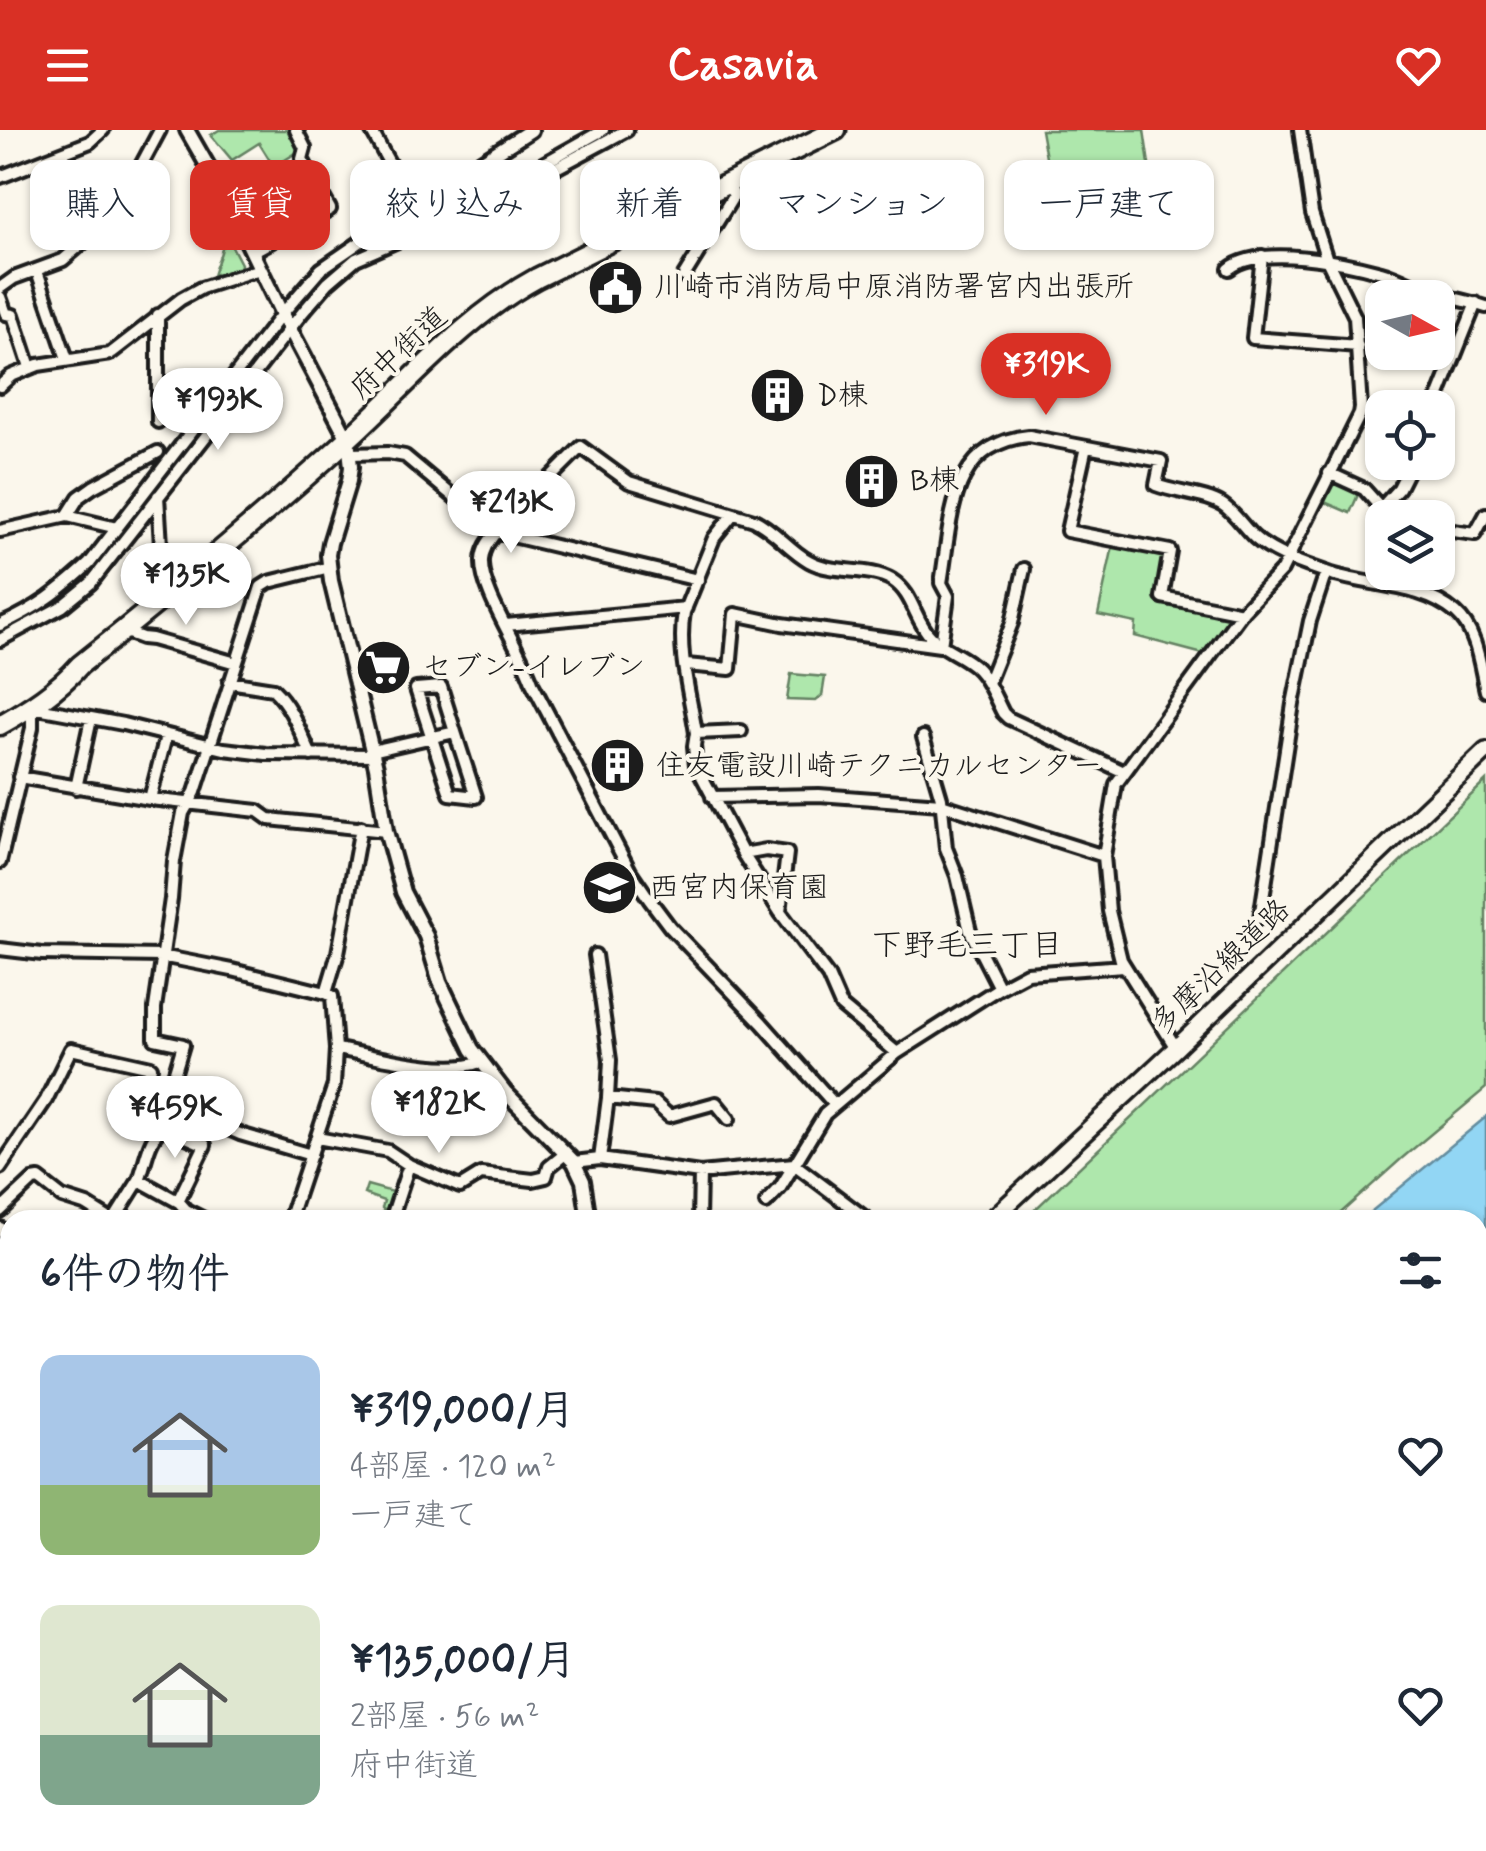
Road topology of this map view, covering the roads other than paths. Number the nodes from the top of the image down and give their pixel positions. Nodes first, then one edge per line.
1 (102, 130) edge
2 (160, 130) edge
3 (186, 130) edge
4 (296, 130) edge
5 (371, 130) edge
6 (531, 130) edge
7 (604, 130) edge
8 (627, 130) edge
9 (836, 130) edge
10 (1300, 130) edge
11 (385, 160) edge
12 (492, 160) edge
13 (550, 160) edge
14 (560, 166) edge
15 (0, 177) edge
16 (728, 184) junction
17 (357, 250) edge
18 (369, 250) edge
19 (252, 252) junction
20 (1262, 256) junction
21 (1327, 260) junction
22 (260, 268) junction
23 (1228, 269) dead end
24 (38, 271) junction
25 (684, 276) dead end
26 (0, 288) edge
27 (0, 297) edge
28 (1481, 305) edge
29 (158, 315) junction
30 (286, 321) junction
31 (1358, 346) junction
32 (67, 359) junction
33 (30, 367) junction
34 (0, 386) edge
35 (1442, 390) edge
36 (158, 422) dead end
37 (349, 446) junction
38 (1086, 447) junction
39 (158, 452) dead end
40 (1329, 473) junction
41 (158, 477) junction
42 (1403, 480) edge
43 (158, 496) junction
44 (1373, 500) edge
45 (1388, 500) edge
46 (733, 514) junction
47 (1486, 514) edge
48 (68, 516) junction
49 (117, 528) junction
50 (0, 530) edge
51 (1455, 531) edge
52 (496, 532) junction
53 (1288, 557) junction
54 (330, 567) junction
55 (1024, 569) dead end
56 (1326, 572) junction
57 (698, 580) junction
58 (69, 592) junction
59 (164, 595) junction
60 (686, 608) junction
61 (1242, 613) junction
62 (0, 624) edge
63 (506, 625) junction
64 (123, 631) junction
65 (0, 640) edge
66 (941, 646) junction
67 (236, 663) junction
68 (686, 664) junction
69 (229, 682) junction
70 (988, 684) junction
71 (1486, 692) edge
72 (32, 707) junction
73 (92, 719) junction
74 (0, 724) edge
75 (455, 732) junction
76 (741, 732) dead end
77 (696, 733) junction
78 (166, 736) junction
79 (923, 737) dead end
80 (432, 738) junction
81 (208, 746) junction
82 (1486, 751) edge
83 (373, 753) junction
84 (311, 755) junction
85 (1124, 772) junction
86 (19, 777) junction
87 (76, 788) junction
88 (712, 797) junction
89 (150, 799) junction
90 (190, 803) junction
91 (942, 804) junction
92 (361, 827) junction
93 (386, 831) junction
94 (743, 854) junction
95 (1104, 856) junction
96 (0, 862) edge
97 (780, 912) junction
98 (1260, 918) dead end
99 (0, 950) edge
100 (595, 955) dead end
101 (162, 956) junction
102 (1124, 966) junction
103 (998, 988) junction
104 (326, 992) junction
105 (1176, 1048) junction
106 (336, 1049) junction
107 (897, 1054) junction
108 (480, 1062) junction
109 (608, 1098) junction
110 (835, 1105) junction
111 (140, 1118) dead end
112 (729, 1119) dead end
113 (317, 1138) junction
114 (311, 1155) junction
115 (569, 1158) junction
116 (600, 1160) junction
117 (794, 1164) junction
118 (409, 1165) junction
119 (0, 1168) edge
120 (700, 1173) junction
121 (139, 1180) junction
122 (178, 1201) junction
123 (766, 1202) dead end
124 (1, 1210) edge
125 (95, 1210) edge
126 (119, 1210) edge
127 (186, 1210) edge
128 (292, 1210) edge
129 (394, 1210) edge
130 (587, 1210) edge
131 (699, 1210) edge
132 (856, 1210) edge
133 (1002, 1210) edge

1 - 15 street
2 - 24 street
3 - 19 street
4 - 19 street
5 - 11 street
6 - 12 street
7 - 13 street
8 - 14 street
9 - 16 highway, 府中街道
10 - 21 street
16 - 25 street
16 - 37 highway, 府中街道
17 - 30 street
18 - 30 street
19 - 22 street
20 - 21 street
20 - 23 street
20 - 31 street
21 - 28 street
21 - 31 street
22 - 29 street
22 - 30 street
24 - 26 street
24 - 32 street
27 - 33 street
28 - 35 street
29 - 32 street
29 - 36 street
30 - 37 street
30 - 41 street
30 - 43 street
31 - 40 street
32 - 33 street
33 - 34 street
37 - 52 street
37 - 54 street
37 - 59 highway, 府中街道
38 - 53 street
38 - 61 street
38 - 66 street
39 - 48 street
40 - 44 street
40 - 53 street
41 - 43 street
41 - 49 street
42 - 45 street
43 - 58 street
43 - 59 street
46 - 52 street
46 - 57 street
46 - 66 street
47 - 51 street
48 - 49 street
48 - 50 street
49 - 58 street
52 - 57 street
52 - 63 street
53 - 56 street
53 - 61 street
54 - 67 street
54 - 83 street
55 - 70 street
56 - 71 street
56 - 98 street
57 - 60 street
58 - 62 street
58 - 65 street
59 - 64 highway, 府中街道
60 - 63 street
60 - 68 street
61 - 85 street
63 - 110 street
64 - 67 street
64 - 72 highway, 府中街道
66 - 68 street
66 - 70 street
67 - 69 street
68 - 77 street
69 - 81 street
69 - 84 street
70 - 85 street
72 - 73 street
72 - 74 highway, 府中街道
72 - 86 street
73 - 78 street
73 - 87 street
75 - 80 street
75 - 80 street
75 - 80 street
76 - 77 street
77 - 88 street
78 - 81 street
78 - 89 street
79 - 91 street
80 - 83 street
81 - 84 street
81 - 90 street
82 - 105 main road, 多摩沿線道路
83 - 84 street
83 - 93 street
85 - 95 street
86 - 87 street
86 - 96 street
87 - 89 street
88 - 91 street
88 - 94 street
89 - 90 street
90 - 92 street
90 - 101 street
91 - 95 street
91 - 103 street
92 - 93 street
92 - 104 street
93 - 108 street
94 - 97 street
94 - 97 street
95 - 102 street
97 - 107 street
99 - 101 street
100 - 109 street
101 - 104 street
101 - 114 street
102 - 103 street
102 - 105 street
103 - 107 street
104 - 106 street
105 - 133 main road, 多摩沿線道路
106 - 108 street
106 - 113 street
107 - 110 street
108 - 115 street
109 - 112 street
109 - 116 street
110 - 117 street
111 - 119 street
113 - 114 street
113 - 118 street
114 - 128 street
115 - 116 street
115 - 118 street
115 - 130 street
116 - 120 street
117 - 120 street
117 - 123 street
117 - 132 street
118 - 129 street
120 - 131 street
121 - 122 street
121 - 122 street
121 - 126 street
122 - 127 street
124 - 125 street

